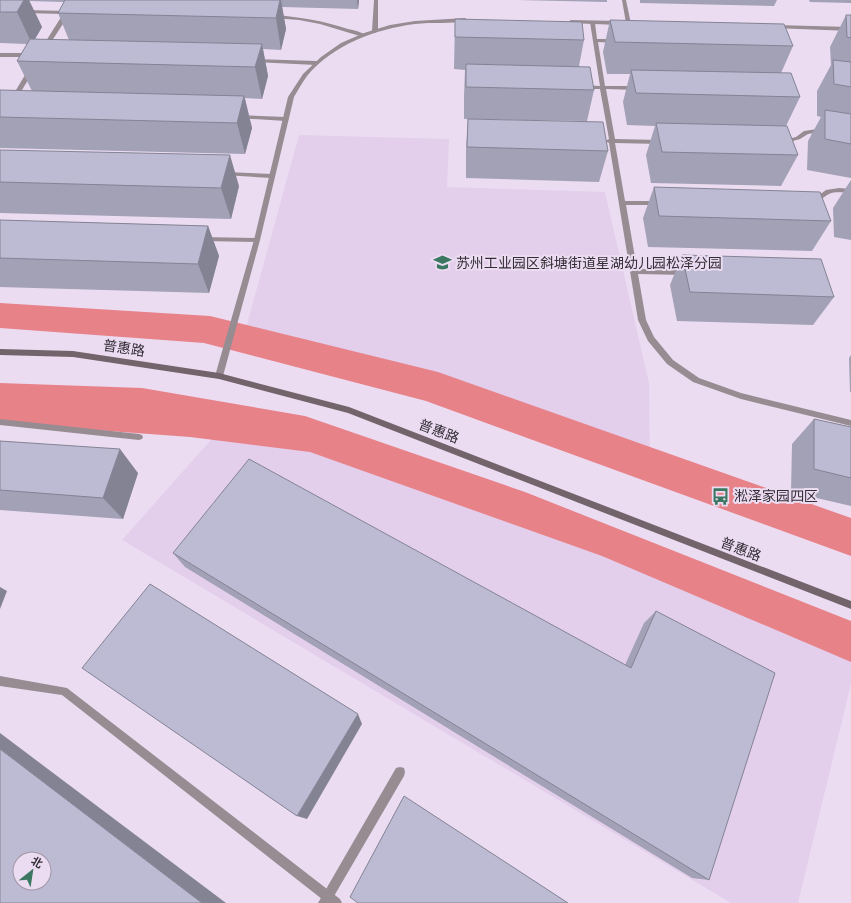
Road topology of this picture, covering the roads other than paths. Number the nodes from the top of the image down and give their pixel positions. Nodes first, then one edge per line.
1 (376, 0) edge
2 (624, 0) edge
3 (22, 12) dead end
4 (66, 13) junction
5 (73, 13) edge
6 (269, 17) edge
7 (468, 20) edge
8 (561, 22) edge
9 (592, 23) junction
10 (629, 24) junction
11 (637, 24) edge
12 (772, 27) edge
13 (851, 28) edge
14 (375, 31) junction
15 (363, 35) junction
16 (595, 40) junction
17 (626, 41) edge
18 (0, 55) edge
19 (245, 61) edge
20 (36, 62) edge
21 (316, 63) junction
22 (579, 87) edge
23 (603, 88) junction
24 (643, 88) edge
25 (8, 109) edge
26 (230, 117) edge
27 (286, 119) junction
28 (834, 131) edge
29 (604, 141) edge
30 (612, 141) junction
31 (666, 142) edge
32 (772, 143) edge
33 (218, 174) edge
34 (272, 176) junction
35 (851, 191) edge
36 (622, 202) junction
37 (669, 203) edge
38 (806, 204) edge
39 (194, 238) edge
40 (256, 240) junction
41 (634, 271) junction
42 (695, 272) edge
43 (0, 352) edge
44 (219, 376) junction
45 (0, 422) edge
46 (851, 423) edge
47 (140, 437) dead end
48 (851, 605) edge
49 (0, 681) edge
50 (400, 772) dead end
51 (329, 901) edge

1 - 14 street
2 - 10 street
3 - 4 street
4 - 5 street
4 - 18 street
6 - 15 street
7 - 14 street
8 - 9 street
9 - 10 street
9 - 16 street
10 - 11 street
12 - 13 street
14 - 15 street
15 - 21 street
16 - 17 street
16 - 23 street
19 - 21 street
20 - 25 street
21 - 27 street
22 - 23 street
23 - 24 street
23 - 30 street
26 - 27 street
27 - 34 street
28 - 32 street
29 - 30 street
30 - 31 street
30 - 36 street
33 - 34 street
34 - 40 street
35 - 38 street
36 - 37 street
36 - 41 street
39 - 40 street
40 - 44 street
41 - 42 street
41 - 46 street
43 - 44 main road, 普惠路
44 - 48 main road, 普惠路
45 - 47 street
49 - 51 street
50 - 51 street

